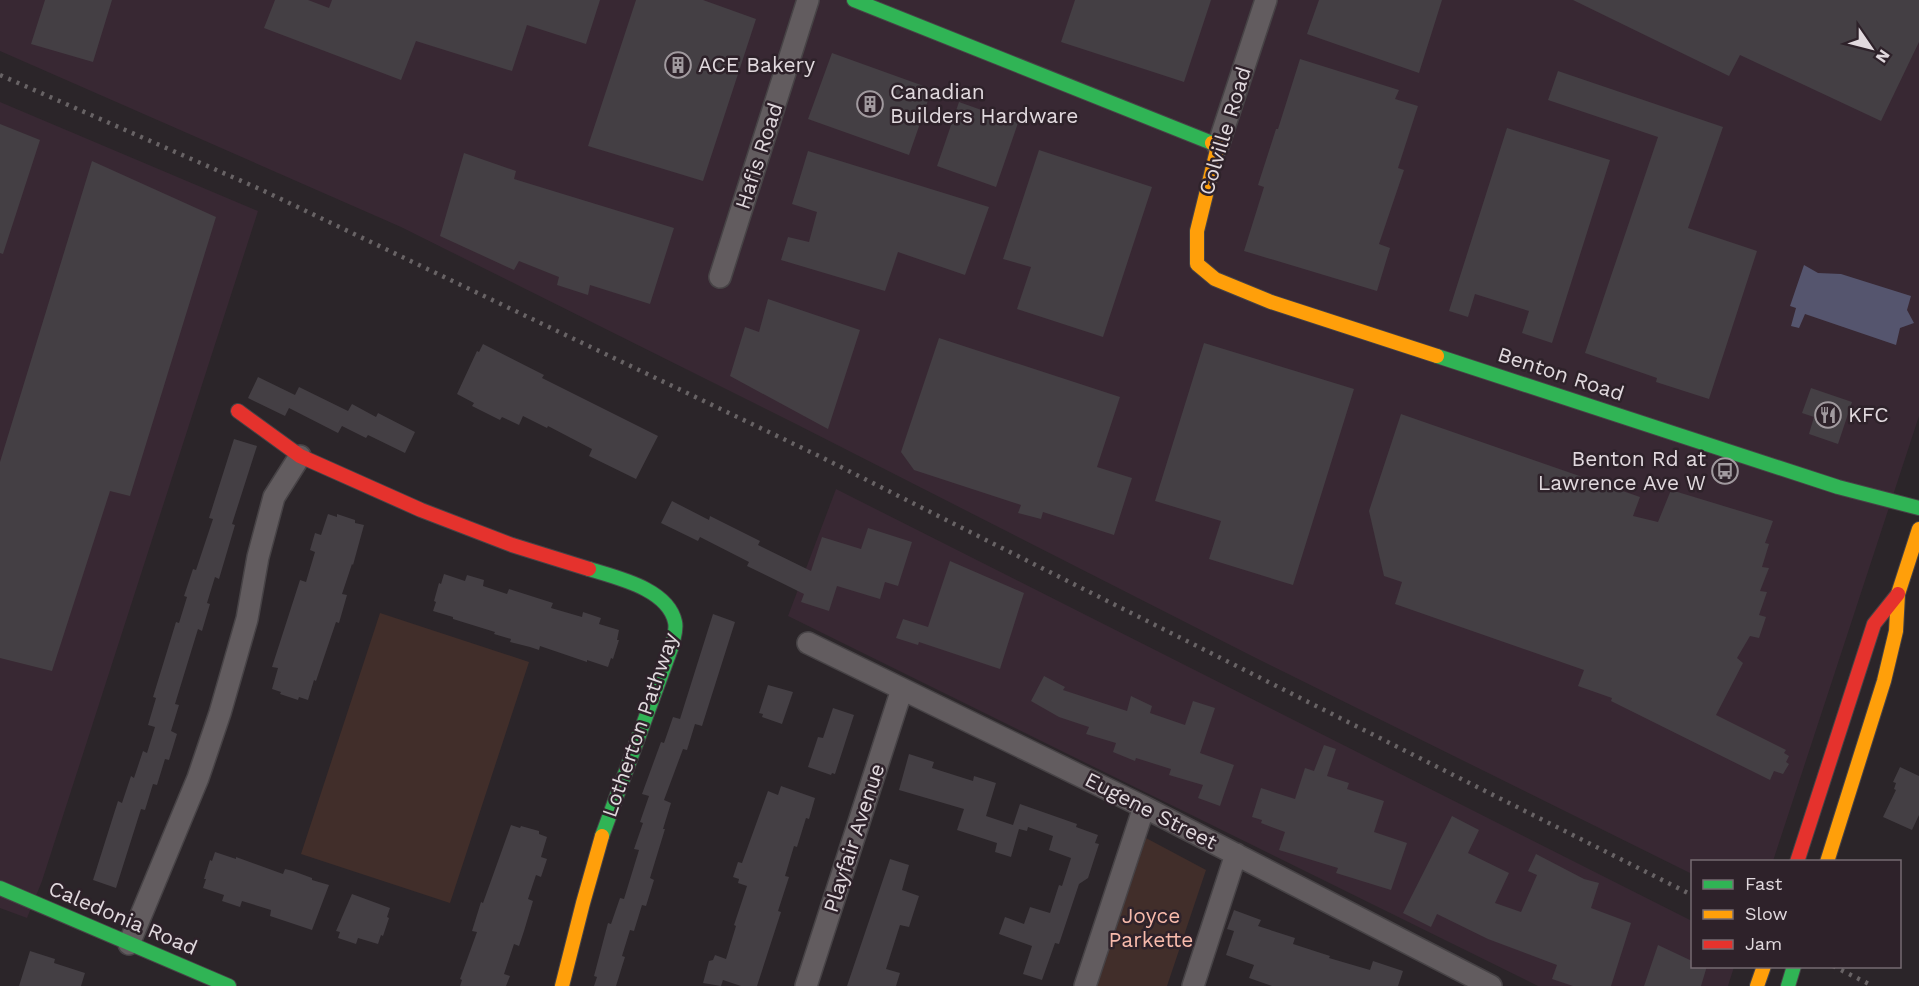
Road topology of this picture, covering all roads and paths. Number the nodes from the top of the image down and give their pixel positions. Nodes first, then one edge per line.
1 (808, 0) edge
2 (854, 0) edge
3 (1266, 0) edge
4 (1218, 146) junction
5 (1197, 264) joint
6 (720, 277) dead end
7 (238, 411) dead end
8 (300, 456) junction
9 (1919, 508) edge
10 (1919, 529) edge
11 (1898, 594) junction
12 (808, 643) dead end
13 (902, 689) junction
14 (1144, 807) junction
15 (1236, 854) junction
16 (1797, 860) edge
17 (1827, 860) edge
18 (0, 888) edge
19 (129, 944) junction
20 (1763, 968) edge
21 (1793, 968) edge
22 (1484, 984) edge
23 (229, 986) edge
24 (562, 986) edge
25 (806, 986) edge
26 (1085, 986) edge
27 (1193, 986) edge
28 (1758, 986) edge
29 (1788, 986) edge

1 - 6 street, Hafis Road
2 - 4 street
3 - 4 street, Colville Road
4 - 5 street, Colville Road
5 - 9 street, Benton Road
7 - 8 street, Lotherton Pathway
8 - 19 street
8 - 24 street, Lotherton Pathway
10 - 11 street
11 - 16 street
11 - 17 street
12 - 13 street, Eugene Street
13 - 14 street, Eugene Street
13 - 25 street, Playfair Avenue
14 - 15 street, Eugene Street
14 - 26 street
15 - 22 street, Eugene Street
15 - 27 street
18 - 19 street, Caledonia Road
19 - 23 street, Caledonia Road
20 - 28 street
21 - 29 street

